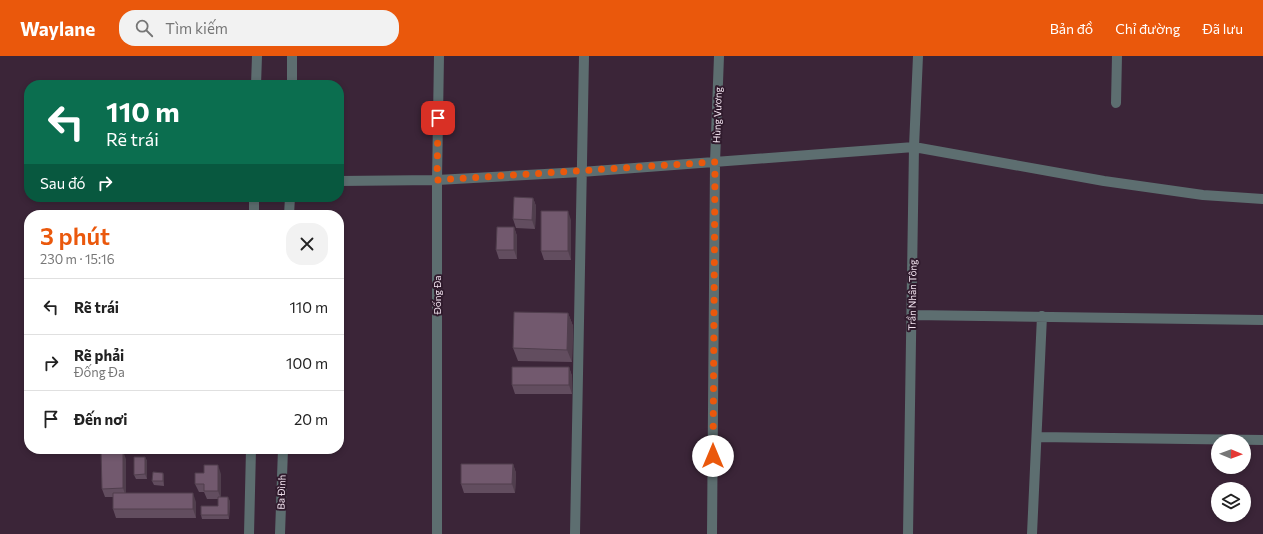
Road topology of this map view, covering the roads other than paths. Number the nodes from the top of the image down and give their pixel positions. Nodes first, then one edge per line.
1 (257, 56) edge
2 (292, 56) edge
3 (440, 56) edge
4 (584, 56) edge
5 (719, 56) edge
6 (918, 56) edge
7 (1117, 56) edge
8 (256, 80) edge
9 (292, 80) edge
10 (1116, 103) dead end
11 (914, 147) junction
12 (715, 162) junction
13 (581, 172) junction
14 (437, 180) junction
15 (344, 181) edge
16 (1263, 199) edge
17 (912, 315) junction
18 (1042, 316) junction
19 (1263, 320) edge
20 (1037, 437) junction
21 (1263, 440) edge
22 (250, 454) edge
23 (283, 454) edge
24 (248, 534) edge
25 (280, 534) edge
26 (437, 534) edge
27 (575, 534) edge
28 (712, 534) edge
29 (908, 534) edge
30 (1032, 534) edge

1 - 8 street
2 - 9 street
3 - 14 street, Đống Đa
4 - 13 street
5 - 12 street, Hùng Vương
6 - 11 street, Trần Nhân Tông
7 - 10 street
11 - 12 street
11 - 16 street
11 - 17 street, Trần Nhân Tông
12 - 13 street
12 - 28 street, Hùng Vương
13 - 14 street
13 - 27 street
14 - 15 street
14 - 26 street, Đống Đa
17 - 18 street
17 - 29 street, Trần Nhân Tông
18 - 19 street
18 - 20 street
20 - 21 street
20 - 30 street
22 - 24 street
23 - 25 street, Ba Đình

